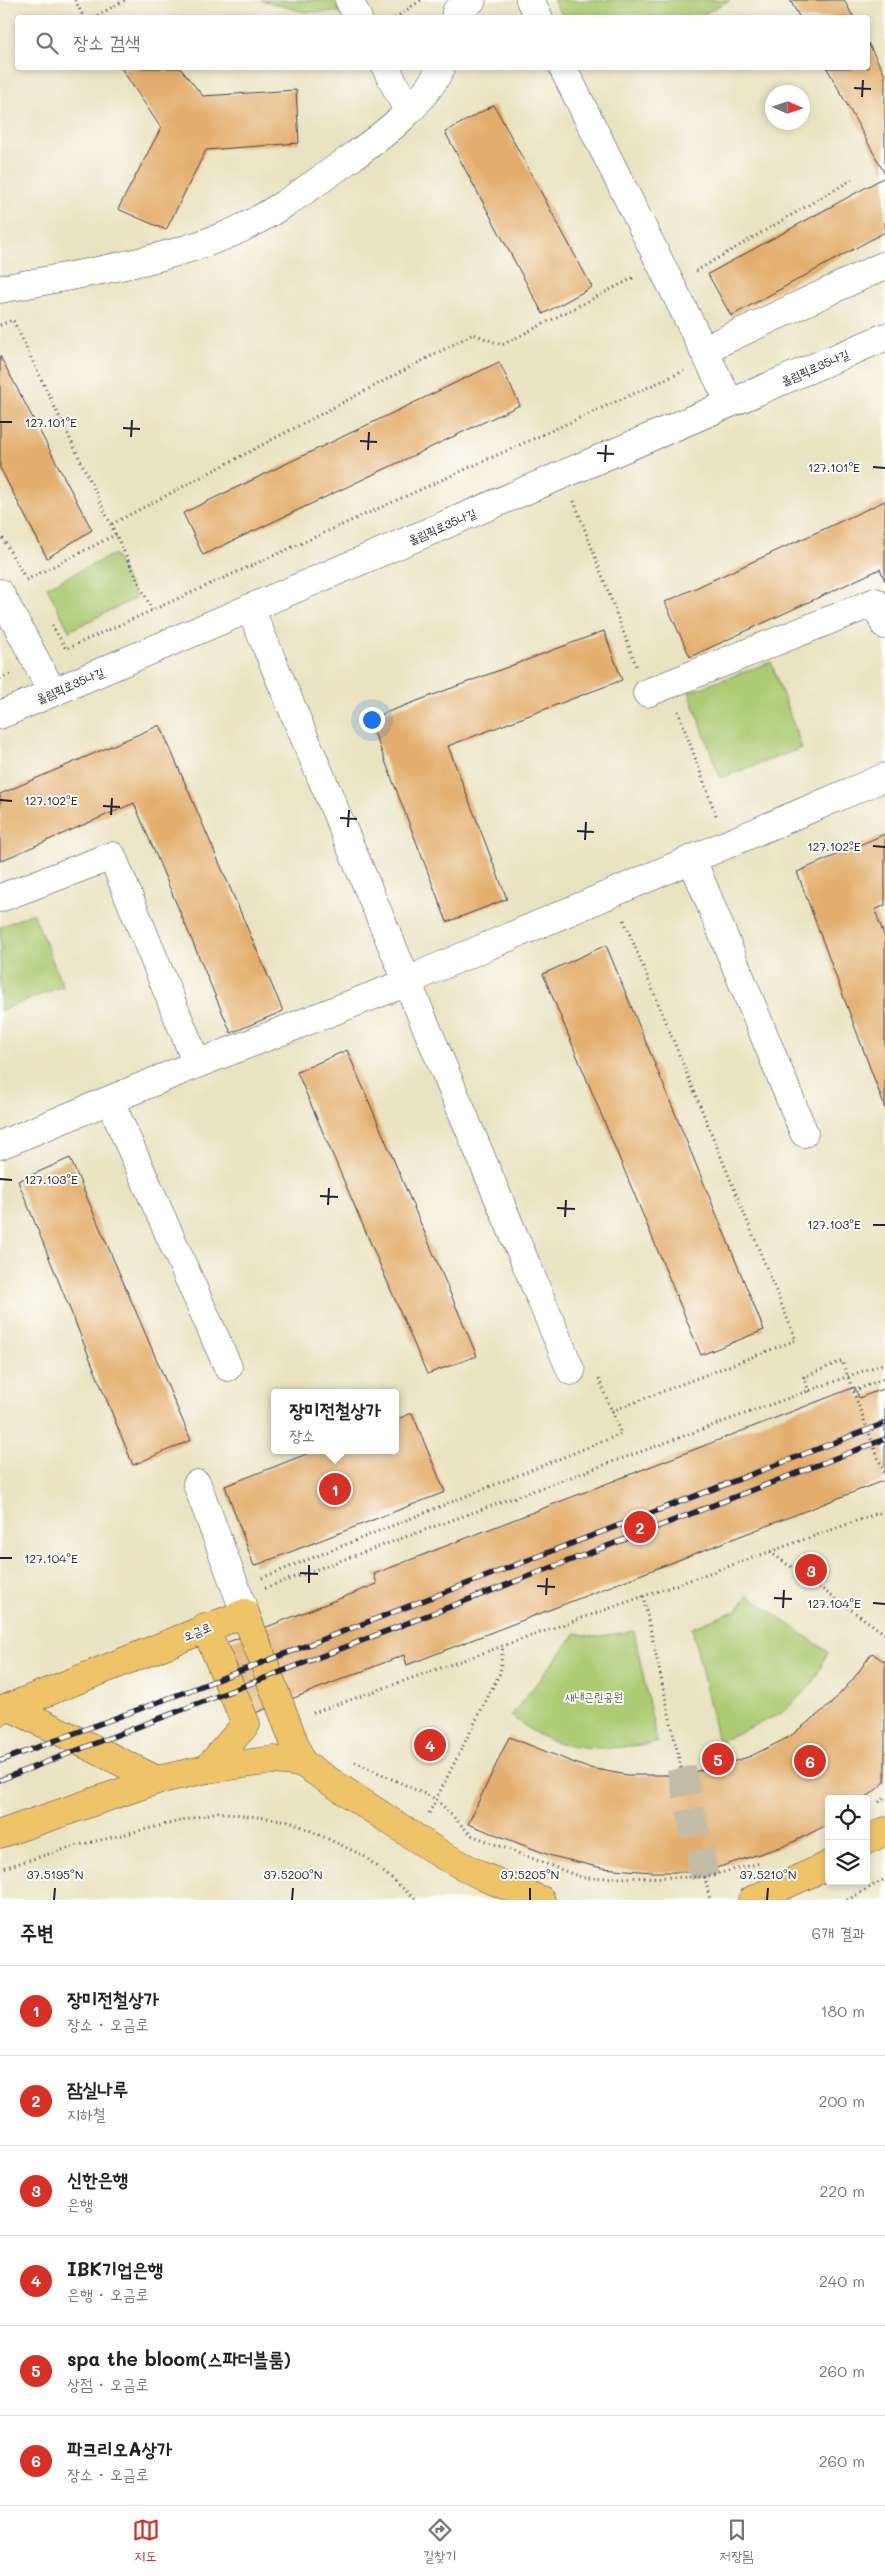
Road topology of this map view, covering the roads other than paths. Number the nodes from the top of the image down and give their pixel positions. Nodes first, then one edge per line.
1 (348, 0) edge
2 (472, 0) edge
3 (530, 0) edge
4 (356, 15) edge
5 (456, 15) edge
6 (538, 15) edge
7 (387, 70) edge
8 (439, 70) edge
9 (564, 70) edge
10 (408, 111) junction
11 (885, 265) edge
12 (0, 289) edge
13 (885, 337) edge
14 (696, 360) junction
15 (730, 403) junction
16 (0, 592) edge
17 (250, 608) junction
18 (885, 624) edge
19 (658, 689) road end
20 (53, 693) junction
21 (0, 715) edge
22 (885, 777) edge
23 (692, 859) junction
24 (0, 898) edge
25 (408, 982) junction
26 (197, 1064) junction
27 (110, 1101) junction
28 (804, 1133) dead end
29 (0, 1145) edge
30 (228, 1367) dead end
31 (571, 1372) dead end
32 (197, 1484) dead end
33 (245, 1613) junction
34 (206, 1627) junction
35 (5, 1709) edge
36 (302, 1763) junction
37 (206, 1769) junction
38 (156, 1780) junction
39 (0, 1834) edge
40 (825, 1867) edge
41 (541, 1900) edge
42 (752, 1900) edge

1 - 4 street
2 - 5 street
3 - 6 street
7 - 10 street
8 - 10 street
9 - 14 street
10 - 12 street
11 - 14 street
13 - 15 street, 올림픽로35나길
14 - 15 street
15 - 17 street, 올림픽로35나길
16 - 20 street
17 - 20 street, 올림픽로35나길
17 - 25 street
18 - 19 street
20 - 21 street, 올림픽로35나길
22 - 23 street
23 - 25 street
23 - 28 street
24 - 26 street
25 - 26 street
25 - 31 street
26 - 27 street
27 - 29 street
27 - 30 street
32 - 33 street
33 - 34 main road, 오금로
33 - 36 main road
34 - 35 main road, 오금로
34 - 37 main road
35 - 38 main road
36 - 37 main road
36 - 41 main road
37 - 38 main road
38 - 39 main road
40 - 42 main road

